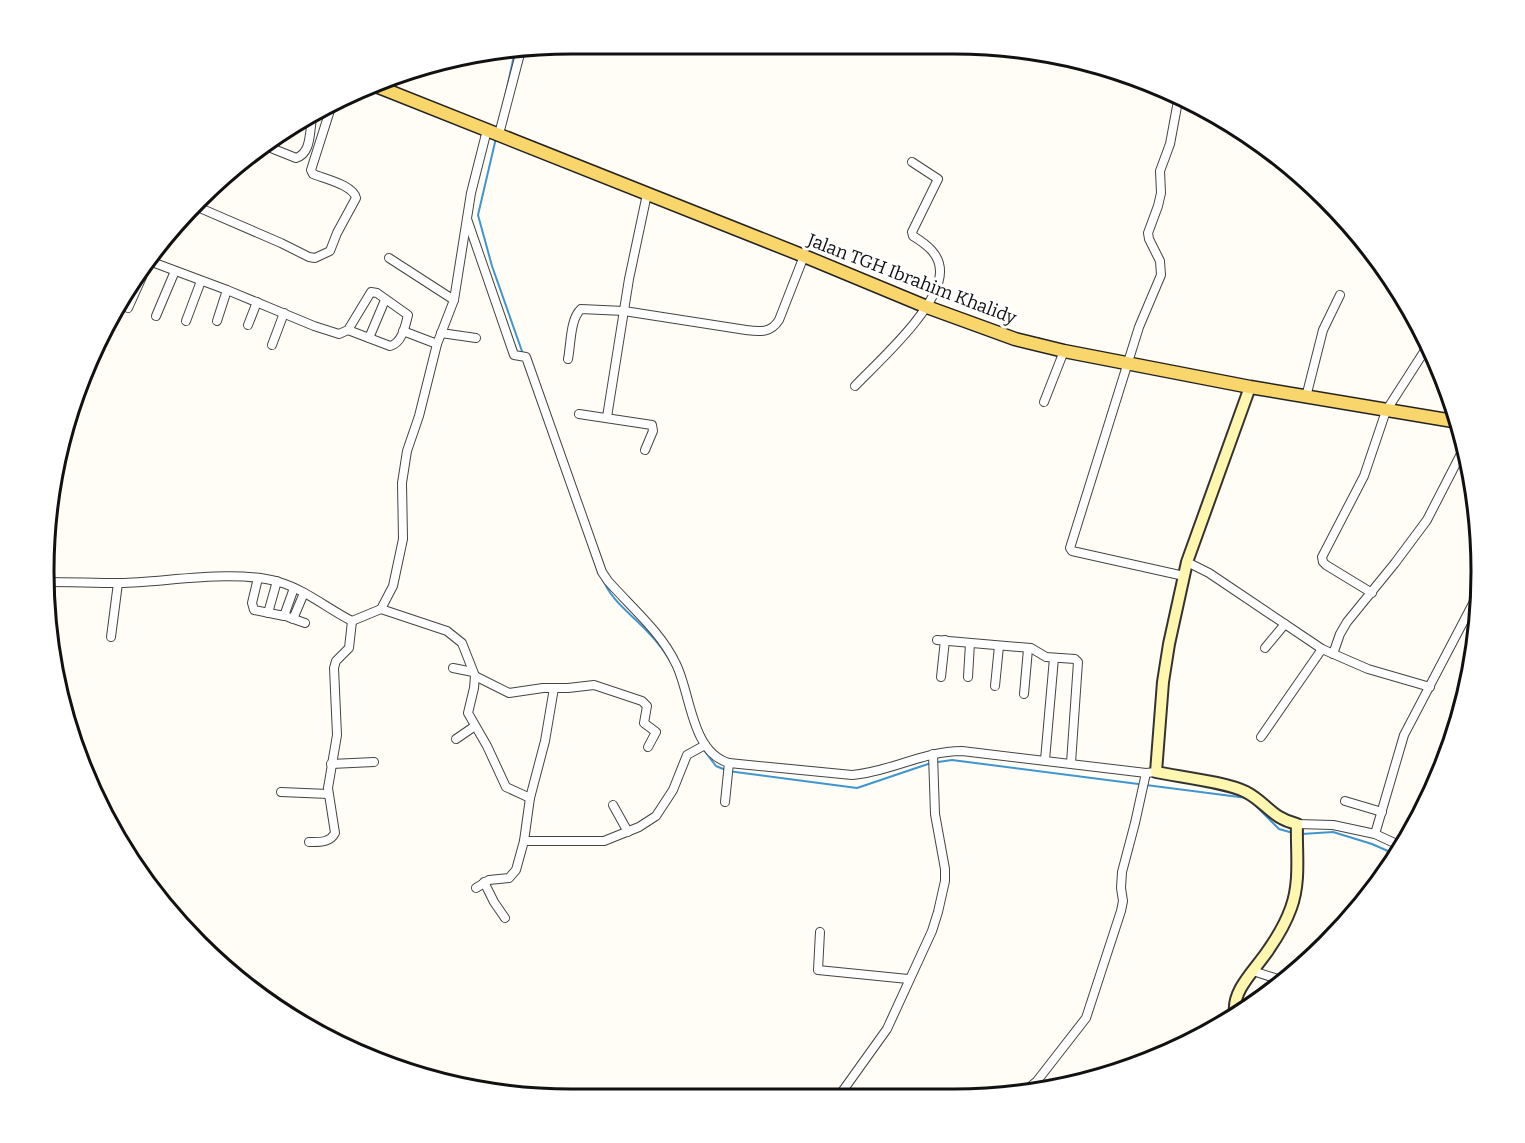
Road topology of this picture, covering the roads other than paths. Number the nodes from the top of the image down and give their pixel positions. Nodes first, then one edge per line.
1 (519, 57) edge
2 (384, 89) edge
3 (1177, 105) edge
4 (329, 115) edge
5 (310, 125) edge
6 (493, 132) junction
7 (273, 149) edge
8 (912, 162) dead end
9 (647, 194) junction
10 (203, 209) edge
11 (467, 219) junction
12 (804, 256) junction
13 (389, 258) dead end
14 (156, 263) edge
15 (175, 271) junction
16 (201, 281) junction
17 (227, 290) junction
18 (1340, 295) dead end
19 (133, 297) edge
20 (385, 300) junction
21 (454, 300) junction
22 (257, 303) junction
23 (927, 307) junction
24 (128, 308) dead end
25 (624, 311) junction
26 (284, 313) junction
27 (156, 316) dead end
28 (186, 321) dead end
29 (217, 321) dead end
30 (248, 325) dead end
31 (348, 330) junction
32 (403, 331) junction
33 (441, 333) junction
34 (369, 338) junction
35 (476, 338) dead end
36 (437, 344) junction
37 (272, 345) dead end
38 (1064, 351) junction
39 (1423, 354) edge
40 (568, 359) dead end
41 (1127, 364) junction
42 (855, 386) dead end
43 (1250, 387) junction
44 (1306, 397) junction
45 (1044, 402) dead end
46 (1386, 411) junction
47 (579, 414) dead end
48 (607, 417) junction
49 (1448, 420) edge
50 (645, 450) dead end
51 (1458, 460) edge
52 (1187, 562) junction
53 (1184, 576) junction
54 (258, 578) junction
55 (277, 581) junction
56 (54, 582) edge
57 (118, 583) junction
58 (294, 588) junction
59 (304, 593) junction
60 (1372, 593) junction
61 (381, 609) junction
62 (1470, 610) edge
63 (268, 613) junction
64 (284, 616) junction
65 (293, 619) junction
66 (352, 621) junction
67 (305, 623) dead end
68 (1284, 624) junction
69 (111, 637) dead end
70 (970, 643) junction
71 (999, 645) junction
72 (1265, 648) dead end
73 (1028, 649) junction
74 (1322, 649) junction
75 (1333, 654) junction
76 (1054, 658) junction
77 (453, 668) dead end
78 (474, 674) junction
79 (941, 677) dead end
80 (968, 677) dead end
81 (995, 687) dead end
82 (1430, 687) junction
83 (554, 688) junction
84 (1024, 694) dead end
85 (475, 726) junction
86 (1261, 737) dead end
87 (456, 739) dead end
88 (703, 746) junction
89 (648, 747) dead end
90 (933, 759) junction
91 (1045, 760) junction
92 (374, 762) dead end
93 (1071, 763) junction
94 (331, 764) junction
95 (728, 768) junction
96 (1149, 774) junction
97 (280, 792) dead end
98 (328, 794) junction
99 (530, 798) junction
100 (1345, 801) dead end
101 (724, 802) dead end
102 (613, 805) dead end
103 (1382, 812) junction
104 (1296, 829) junction
105 (628, 832) junction
106 (1375, 834) junction
107 (524, 841) junction
108 (309, 842) dead end
109 (1394, 843) edge
110 (484, 882) junction
111 (476, 888) dead end
112 (505, 918) dead end
113 (820, 932) dead end
114 (1253, 971) junction
115 (1274, 978) edge
116 (908, 979) junction
117 (1234, 1006) edge
118 (1035, 1082) edge
119 (844, 1089) edge

1 - 6 street
2 - 6 main road, Jalan TGH Ibrahim Khalidy
3 - 41 street
4 - 10 street
5 - 7 street
6 - 9 main road, Jalan TGH Ibrahim Khalidy
6 - 11 street
8 - 23 street
9 - 12 main road, Jalan TGH Ibrahim Khalidy
9 - 25 street
11 - 21 street
11 - 88 street
12 - 23 main road, Jalan TGH Ibrahim Khalidy
12 - 25 street
13 - 21 street
14 - 15 street
15 - 16 street
15 - 27 street
16 - 17 street
16 - 28 street
17 - 22 street
17 - 29 street
18 - 44 street
19 - 24 street
20 - 31 street
20 - 32 street
20 - 34 street
21 - 33 street
22 - 26 street
22 - 30 street
23 - 38 main road, Jalan TGH Ibrahim Khalidy
23 - 42 street
25 - 40 street
25 - 48 street
26 - 31 street
26 - 37 street
31 - 34 street
32 - 34 street
32 - 36 street
33 - 35 street
33 - 36 street
36 - 61 street
38 - 41 main road, Jalan TGH Ibrahim Khalidy
38 - 45 street
39 - 46 street
41 - 43 main road, Jalan TGH Ibrahim Khalidy
41 - 53 street
43 - 44 main road, Jalan TGH Ibrahim Khalidy
43 - 52 street
44 - 46 main road, Jalan TGH Ibrahim Khalidy
46 - 49 main road, Jalan TGH Ibrahim Khalidy
46 - 60 street
47 - 48 street
48 - 50 street
51 - 60 street
52 - 53 street
52 - 68 street
53 - 96 street
54 - 55 street
54 - 57 street
54 - 63 street
55 - 58 street
55 - 63 street
56 - 57 street
57 - 69 street
58 - 59 street
58 - 64 street
59 - 65 street
59 - 66 street
60 - 75 street
61 - 66 street
61 - 78 street
62 - 82 street
63 - 64 street
64 - 65 street
65 - 67 street
66 - 94 street
68 - 72 street
68 - 74 street
70 - 71 street
70 - 79 street
70 - 80 street
71 - 73 street
71 - 81 street
73 - 76 street
73 - 84 street
74 - 75 street
74 - 86 street
75 - 82 street
76 - 91 street
76 - 93 street
77 - 78 street
78 - 83 street
78 - 85 street
82 - 103 street
83 - 89 street
83 - 99 street
85 - 87 street
85 - 99 street
88 - 95 street
88 - 105 street
90 - 91 street
90 - 95 street
90 - 116 street
91 - 93 street
92 - 94 street
93 - 96 street
94 - 98 street
95 - 101 street
96 - 104 street
96 - 118 street
97 - 98 street
98 - 108 street
99 - 107 street
100 - 103 street
102 - 105 street
103 - 106 street
104 - 106 street
104 - 114 street
105 - 107 street
106 - 109 street
107 - 110 street
110 - 111 street
110 - 112 street
113 - 116 street
114 - 115 street
114 - 117 street
116 - 119 street

